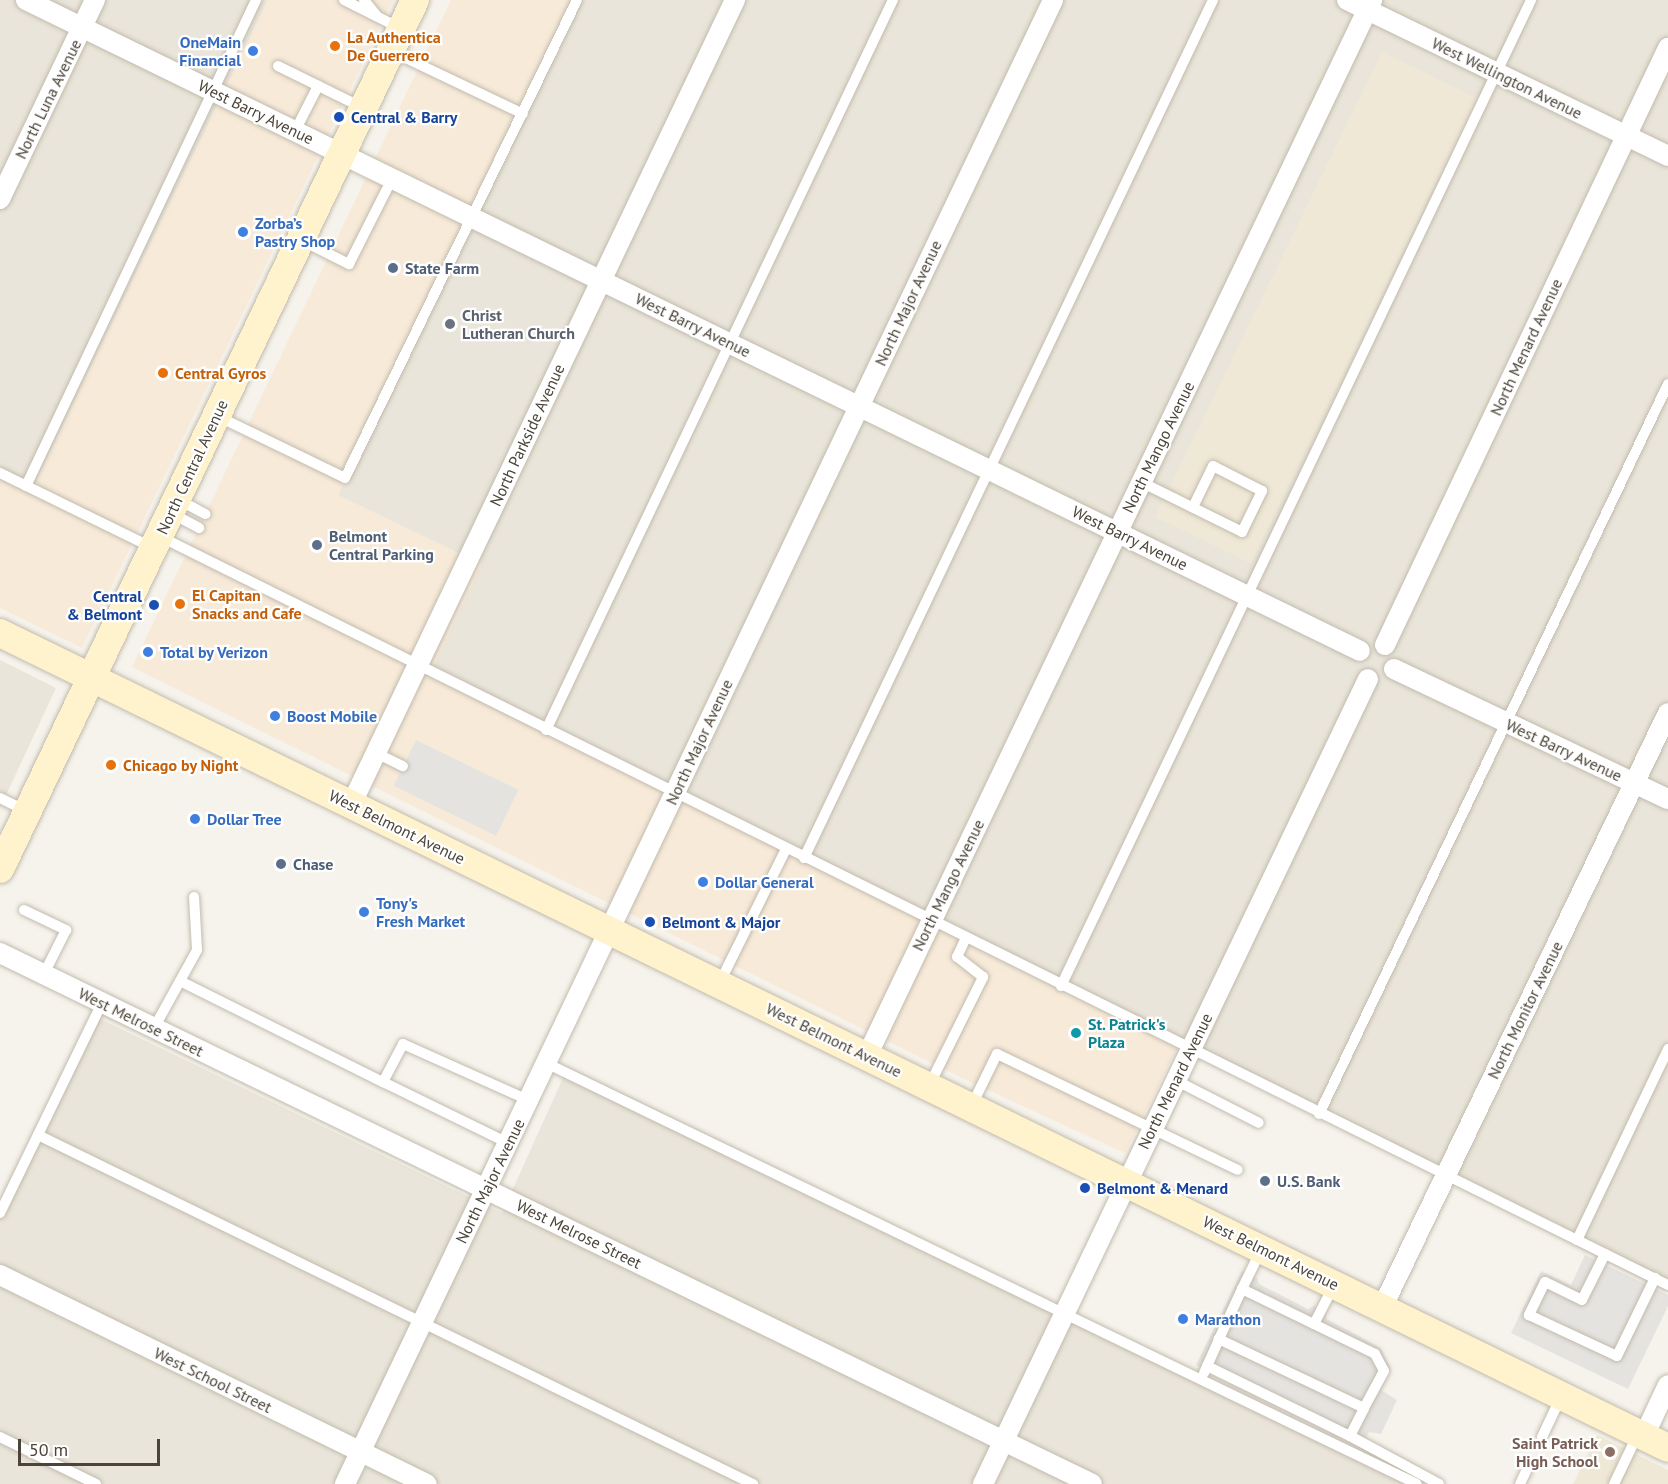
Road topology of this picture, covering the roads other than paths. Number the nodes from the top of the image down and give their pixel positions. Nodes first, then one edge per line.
1 (26, 0) edge
2 (95, 0) edge
3 (256, 0) edge
4 (344, 0) edge
5 (364, 0) edge
6 (416, 0) edge
7 (577, 0) edge
8 (735, 0) edge
9 (893, 0) edge
10 (1053, 0) edge
11 (1213, 0) edge
12 (1347, 0) edge
13 (1531, 0) edge
14 (1369, 5) edge
15 (82, 28) junction
16 (390, 32) junction
17 (1668, 48) edge
18 (278, 66) dead end
19 (1496, 72) junction
20 (318, 86) junction
21 (213, 91) junction
22 (364, 108) junction
23 (523, 114) junction
24 (295, 131) junction
25 (1626, 136) junction
26 (342, 154) junction
27 (1668, 156) edge
28 (392, 178) junction
29 (0, 199) edge
30 (473, 218) junction
31 (301, 240) junction
32 (601, 280) junction
33 (730, 343) junction
34 (1668, 384) edge
35 (859, 406) junction
36 (216, 416) junction
37 (988, 468) junction
38 (0, 473) edge
39 (1141, 482) junction
40 (26, 486) junction
41 (1193, 507) junction
42 (205, 514) dead end
43 (165, 524) junction
44 (198, 528) dead end
45 (1118, 531) junction
46 (1247, 594) junction
47 (0, 633) edge
48 (1385, 645) junction
49 (1360, 651) junction
50 (417, 666) junction
51 (1395, 669) junction
52 (91, 678) junction
53 (1368, 679) junction
54 (1668, 713) edge
55 (1506, 722) junction
56 (546, 730) junction
57 (376, 753) junction
58 (403, 766) dead end
59 (1634, 783) junction
60 (674, 794) junction
61 (0, 798) edge
62 (1668, 799) edge
63 (351, 805) junction
64 (27, 811) junction
65 (786, 849) junction
66 (2, 858) edge
67 (804, 858) junction
68 (194, 897) dead end
69 (24, 910) dead end
70 (931, 921) junction
71 (609, 931) junction
72 (966, 938) junction
73 (0, 953) edge
74 (44, 974) junction
75 (180, 981) junction
76 (719, 984) junction
77 (1061, 986) junction
78 (102, 1002) junction
79 (154, 1028) junction
80 (1668, 1049) edge
81 (1190, 1050) junction
82 (867, 1056) junction
83 (546, 1063) junction
84 (1175, 1080) junction
85 (383, 1082) junction
86 (929, 1086) junction
87 (528, 1100) junction
88 (971, 1107) junction
89 (1319, 1114) junction
90 (1259, 1123) dead end
91 (1151, 1131) junction
92 (38, 1135) junction
93 (508, 1143) junction
94 (1238, 1170) dead end
95 (1445, 1176) junction
96 (1126, 1182) junction
97 (486, 1189) junction
98 (0, 1213) edge
99 (1577, 1240) junction
100 (1262, 1249) junction
101 (1605, 1254) junction
102 (0, 1275) edge
103 (1655, 1278) junction
104 (1334, 1284) junction
105 (1668, 1285) edge
106 (1242, 1289) junction
107 (1382, 1308) junction
108 (1065, 1312) junction
109 (422, 1323) junction
110 (1314, 1324) junction
111 (1219, 1339) junction
112 (1207, 1366) junction
113 (1201, 1378) junction
114 (1668, 1385) edge
115 (1562, 1396) junction
116 (1364, 1408) junction
117 (1350, 1436) junction
118 (0, 1437) edge
119 (1542, 1437) dead end
120 (1650, 1439) edge
121 (1003, 1441) junction
122 (361, 1452) junction
123 (1527, 1469) dead end
124 (1618, 1483) edge
125 (96, 1484) edge
126 (345, 1484) edge
127 (427, 1484) edge
128 (753, 1484) edge
129 (983, 1484) edge
130 (1092, 1484) edge
131 (1417, 1484) edge
132 (1439, 1484) edge
133 (1520, 1484) edge

1 - 15 street, West Barry Avenue
2 - 15 street, North Luna Avenue
3 - 21 lane
4 - 16 lane
5 - 16 lane
6 - 16 main road, North Central Avenue
7 - 23 lane
8 - 32 street, North Parkside Avenue
9 - 33 lane
10 - 35 street, North Major Avenue
11 - 37 lane
12 - 14 street, West Wellington Avenue
13 - 19 lane
14 - 19 street, West Wellington Avenue
14 - 39 street, North Mango Avenue
15 - 21 street, West Barry Avenue
15 - 29 street, North Luna Avenue
16 - 22 main road, North Central Avenue
16 - 23 lane
17 - 25 street, North Menard Avenue
18 - 20 lane
19 - 25 street, West Wellington Avenue
19 - 46 lane
20 - 22 lane
20 - 24 lane
21 - 24 street, West Barry Avenue
21 - 40 lane
22 - 26 main road, North Central Avenue
23 - 30 lane
24 - 26 street, West Barry Avenue
25 - 27 street, West Wellington Avenue
25 - 48 street, North Menard Avenue
26 - 28 street, West Barry Avenue
26 - 31 main road, North Central Avenue
28 - 30 street, West Barry Avenue
28 - 31 lane
30 - 32 street, West Barry Avenue
30 - 36 lane
31 - 36 main road, North Central Avenue
32 - 33 street, West Barry Avenue
32 - 50 street, North Parkside Avenue
33 - 35 street, West Barry Avenue
33 - 56 lane
34 - 55 lane
35 - 37 street, West Barry Avenue
35 - 60 street, North Major Avenue
36 - 43 main road, North Central Avenue
37 - 45 street, West Barry Avenue
37 - 67 lane
38 - 40 lane
39 - 41 lane
39 - 45 street, North Mango Avenue
40 - 43 lane
41 - 41 lane
42 - 43 lane
43 - 44 lane
43 - 50 lane
43 - 52 main road, North Central Avenue
45 - 46 street, West Barry Avenue
45 - 70 street, North Mango Avenue
46 - 49 street, West Barry Avenue
46 - 77 lane
47 - 52 main road, West Belmont Avenue
48 - 49 street
48 - 51 street
49 - 53 street
50 - 56 lane
50 - 57 street, North Parkside Avenue
51 - 53 street
51 - 55 street, West Barry Avenue
52 - 63 main road, West Belmont Avenue
52 - 64 main road, North Central Avenue
53 - 81 street, North Menard Avenue
54 - 59 street, North Monitor Avenue
55 - 59 street, West Barry Avenue
55 - 89 lane
56 - 60 lane
57 - 58 lane
57 - 63 street, North Parkside Avenue
59 - 62 street, West Barry Avenue
59 - 95 street, North Monitor Avenue
60 - 65 lane
60 - 71 street, North Major Avenue
61 - 64 lane
63 - 71 main road, West Belmont Avenue
64 - 66 main road, North Central Avenue
65 - 67 lane
65 - 76 lane
67 - 70 lane
68 - 75 lane
69 - 74 lane
70 - 72 lane
70 - 82 street, North Mango Avenue
71 - 76 main road, West Belmont Avenue
71 - 83 street, North Major Avenue
72 - 77 lane
72 - 86 lane
73 - 74 street, West Melrose Street
74 - 78 street, West Melrose Street
75 - 79 lane
75 - 85 lane
76 - 82 main road, West Belmont Avenue
77 - 81 lane
78 - 79 street, West Melrose Street
78 - 92 lane
79 - 97 street, West Melrose Street
80 - 99 lane
81 - 84 street, North Menard Avenue
81 - 89 lane
82 - 86 main road, West Belmont Avenue
83 - 87 street, North Major Avenue
83 - 108 lane
84 - 90 lane
84 - 91 street, North Menard Avenue
85 - 87 lane
85 - 93 lane
86 - 88 main road, West Belmont Avenue
87 - 93 street, North Major Avenue
88 - 91 lane
88 - 96 main road, West Belmont Avenue
89 - 95 lane
91 - 94 lane
91 - 96 street, North Menard Avenue
92 - 98 lane
92 - 109 lane
93 - 97 street, North Major Avenue
95 - 99 lane
95 - 107 street, North Monitor Avenue
96 - 100 main road, West Belmont Avenue
96 - 108 street, North Menard Avenue
97 - 109 street, North Major Avenue
97 - 121 street, West Melrose Street
99 - 101 lane
100 - 104 main road, West Belmont Avenue
100 - 106 lane
101 - 103 lane
101 - 103 lane
102 - 122 street, West School Street
103 - 105 lane
104 - 107 main road, West Belmont Avenue
104 - 110 lane
106 - 110 lane
106 - 111 lane
107 - 115 main road, West Belmont Avenue
108 - 113 lane
108 - 121 street, North Menard Avenue
109 - 122 street, North Major Avenue
109 - 128 lane
110 - 116 lane
111 - 112 lane
111 - 116 lane
112 - 113 lane
112 - 117 lane
113 - 131 lane
114 - 120 street
115 - 119 lane
115 - 120 main road, West Belmont Avenue
116 - 117 lane
117 - 132 lane
118 - 125 lane
120 - 124 lane
121 - 129 street, North Menard Avenue
121 - 130 street, West Melrose Street
122 - 126 street, North Major Avenue
122 - 127 street, West School Street
123 - 133 lane

